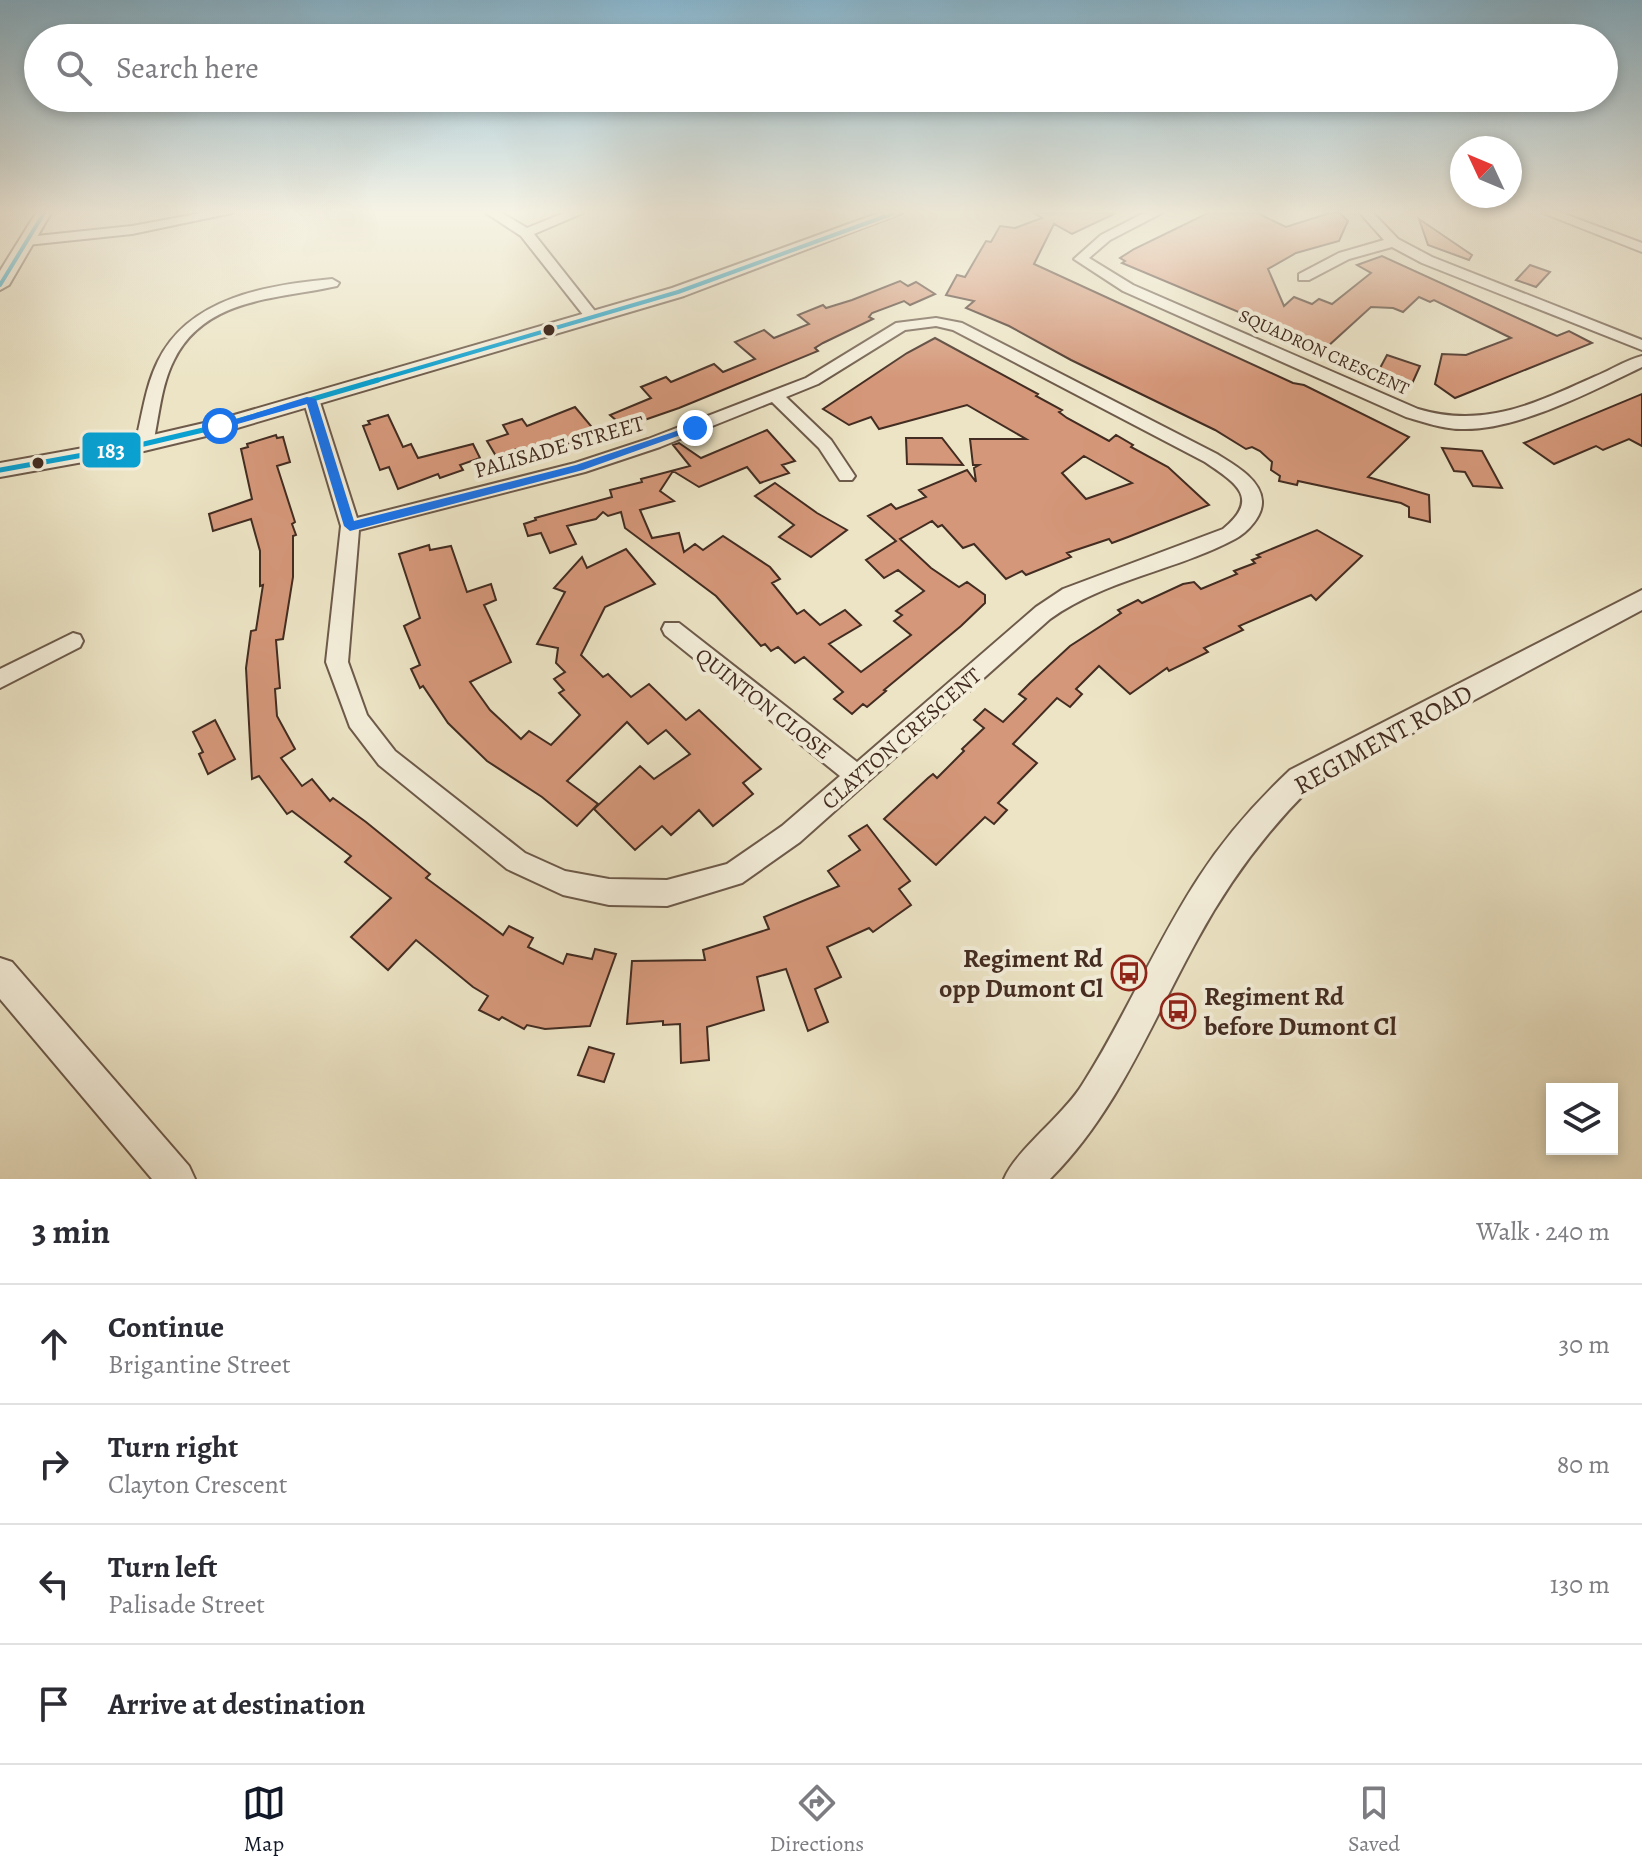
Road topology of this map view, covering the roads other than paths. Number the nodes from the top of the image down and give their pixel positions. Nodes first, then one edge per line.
1 (554, 268) edge
2 (748, 268) edge
3 (1093, 268) edge
4 (1321, 268) edge
5 (1446, 268) edge
6 (1304, 277) dead end
7 (332, 283) dead end
8 (195, 306) dead end
9 (212, 314) junction
10 (593, 318) junction
11 (1642, 345) edge
12 (1642, 361) edge
13 (776, 397) junction
14 (311, 399) junction
15 (144, 444) junction
16 (0, 470) edge
17 (846, 476) dead end
18 (350, 526) junction
19 (1642, 599) edge
20 (672, 629) dead end
21 (73, 641) dead end
22 (0, 679) edge
23 (857, 776) junction
24 (0, 974) edge
25 (1029, 1177) edge
26 (176, 1179) edge

1 - 10 street
2 - 10 street
3 - 12 street, SQUADRON CRESCENT
4 - 6 street
5 - 11 street
7 - 9 street
8 - 9 street
9 - 15 street
10 - 14 street
13 - 17 street
13 - 18 street, PALISADE STREET
13 - 23 street, CLAYTON CRESCENT
14 - 15 street
14 - 18 street, CLAYTON CRESCENT
15 - 16 street
18 - 23 street, CLAYTON CRESCENT
19 - 25 street, REGIMENT ROAD
20 - 23 street, QUINTON CLOSE
21 - 22 street
24 - 26 street

